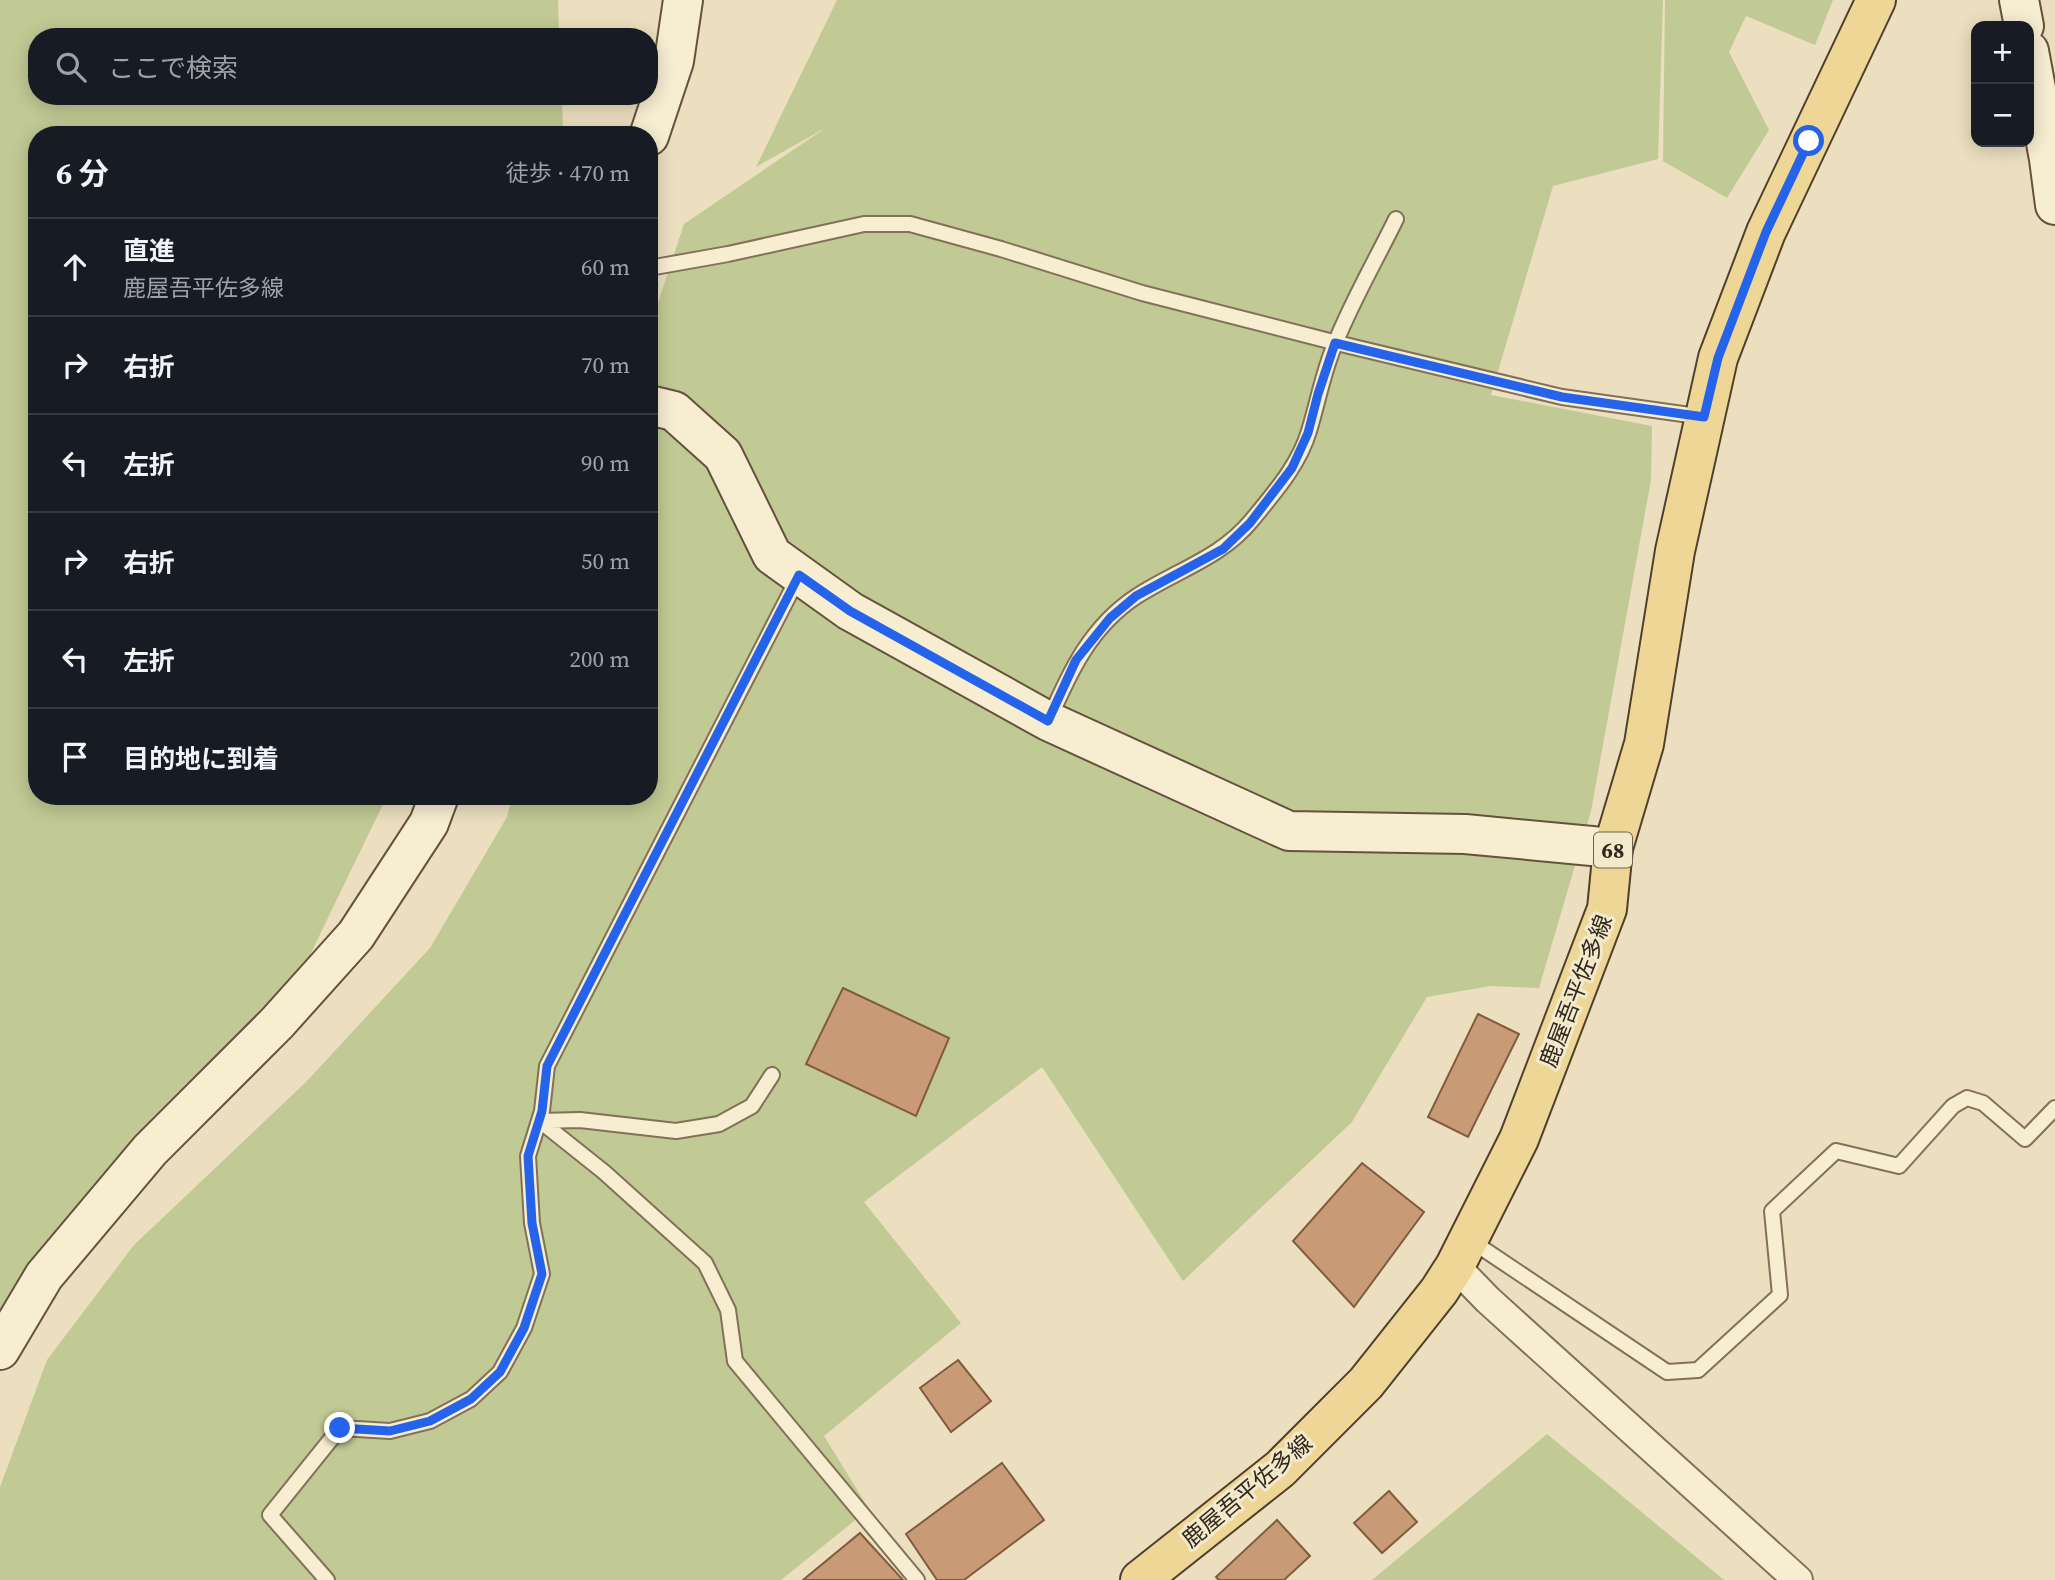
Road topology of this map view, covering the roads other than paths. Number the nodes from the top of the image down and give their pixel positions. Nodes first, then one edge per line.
1 (683, 0) edge
2 (1876, 0) edge
3 (2019, 0) edge
4 (2023, 21) edge
5 (2034, 78) edge
6 (652, 126) edge
7 (2055, 205) edge
8 (1396, 219) dead end
9 (658, 266) edge
10 (1335, 343) junction
11 (658, 407) edge
12 (1704, 417) junction
13 (799, 575) junction
14 (1048, 721) junction
15 (436, 805) edge
16 (1613, 848) junction
17 (772, 1075) dead end
18 (2055, 1108) edge
19 (540, 1121) junction
20 (1462, 1253) junction
21 (0, 1350) edge
22 (327, 1580) edge
23 (916, 1580) edge
24 (1140, 1580) edge
25 (1798, 1580) edge

1 - 6 street
2 - 12 main road, 鹿屋吾平佐多線 / 68
3 - 4 street
5 - 7 street
8 - 10 lane
9 - 10 lane
10 - 12 lane
10 - 14 lane
11 - 13 street
12 - 16 main road, 鹿屋吾平佐多線 / 68
13 - 14 street
13 - 19 lane
14 - 16 street
15 - 21 street
16 - 20 main road, 鹿屋吾平佐多線 / 68
17 - 19 lane
18 - 20 lane
19 - 22 lane
19 - 23 lane
20 - 24 main road, 鹿屋吾平佐多線 / 68
20 - 25 street

